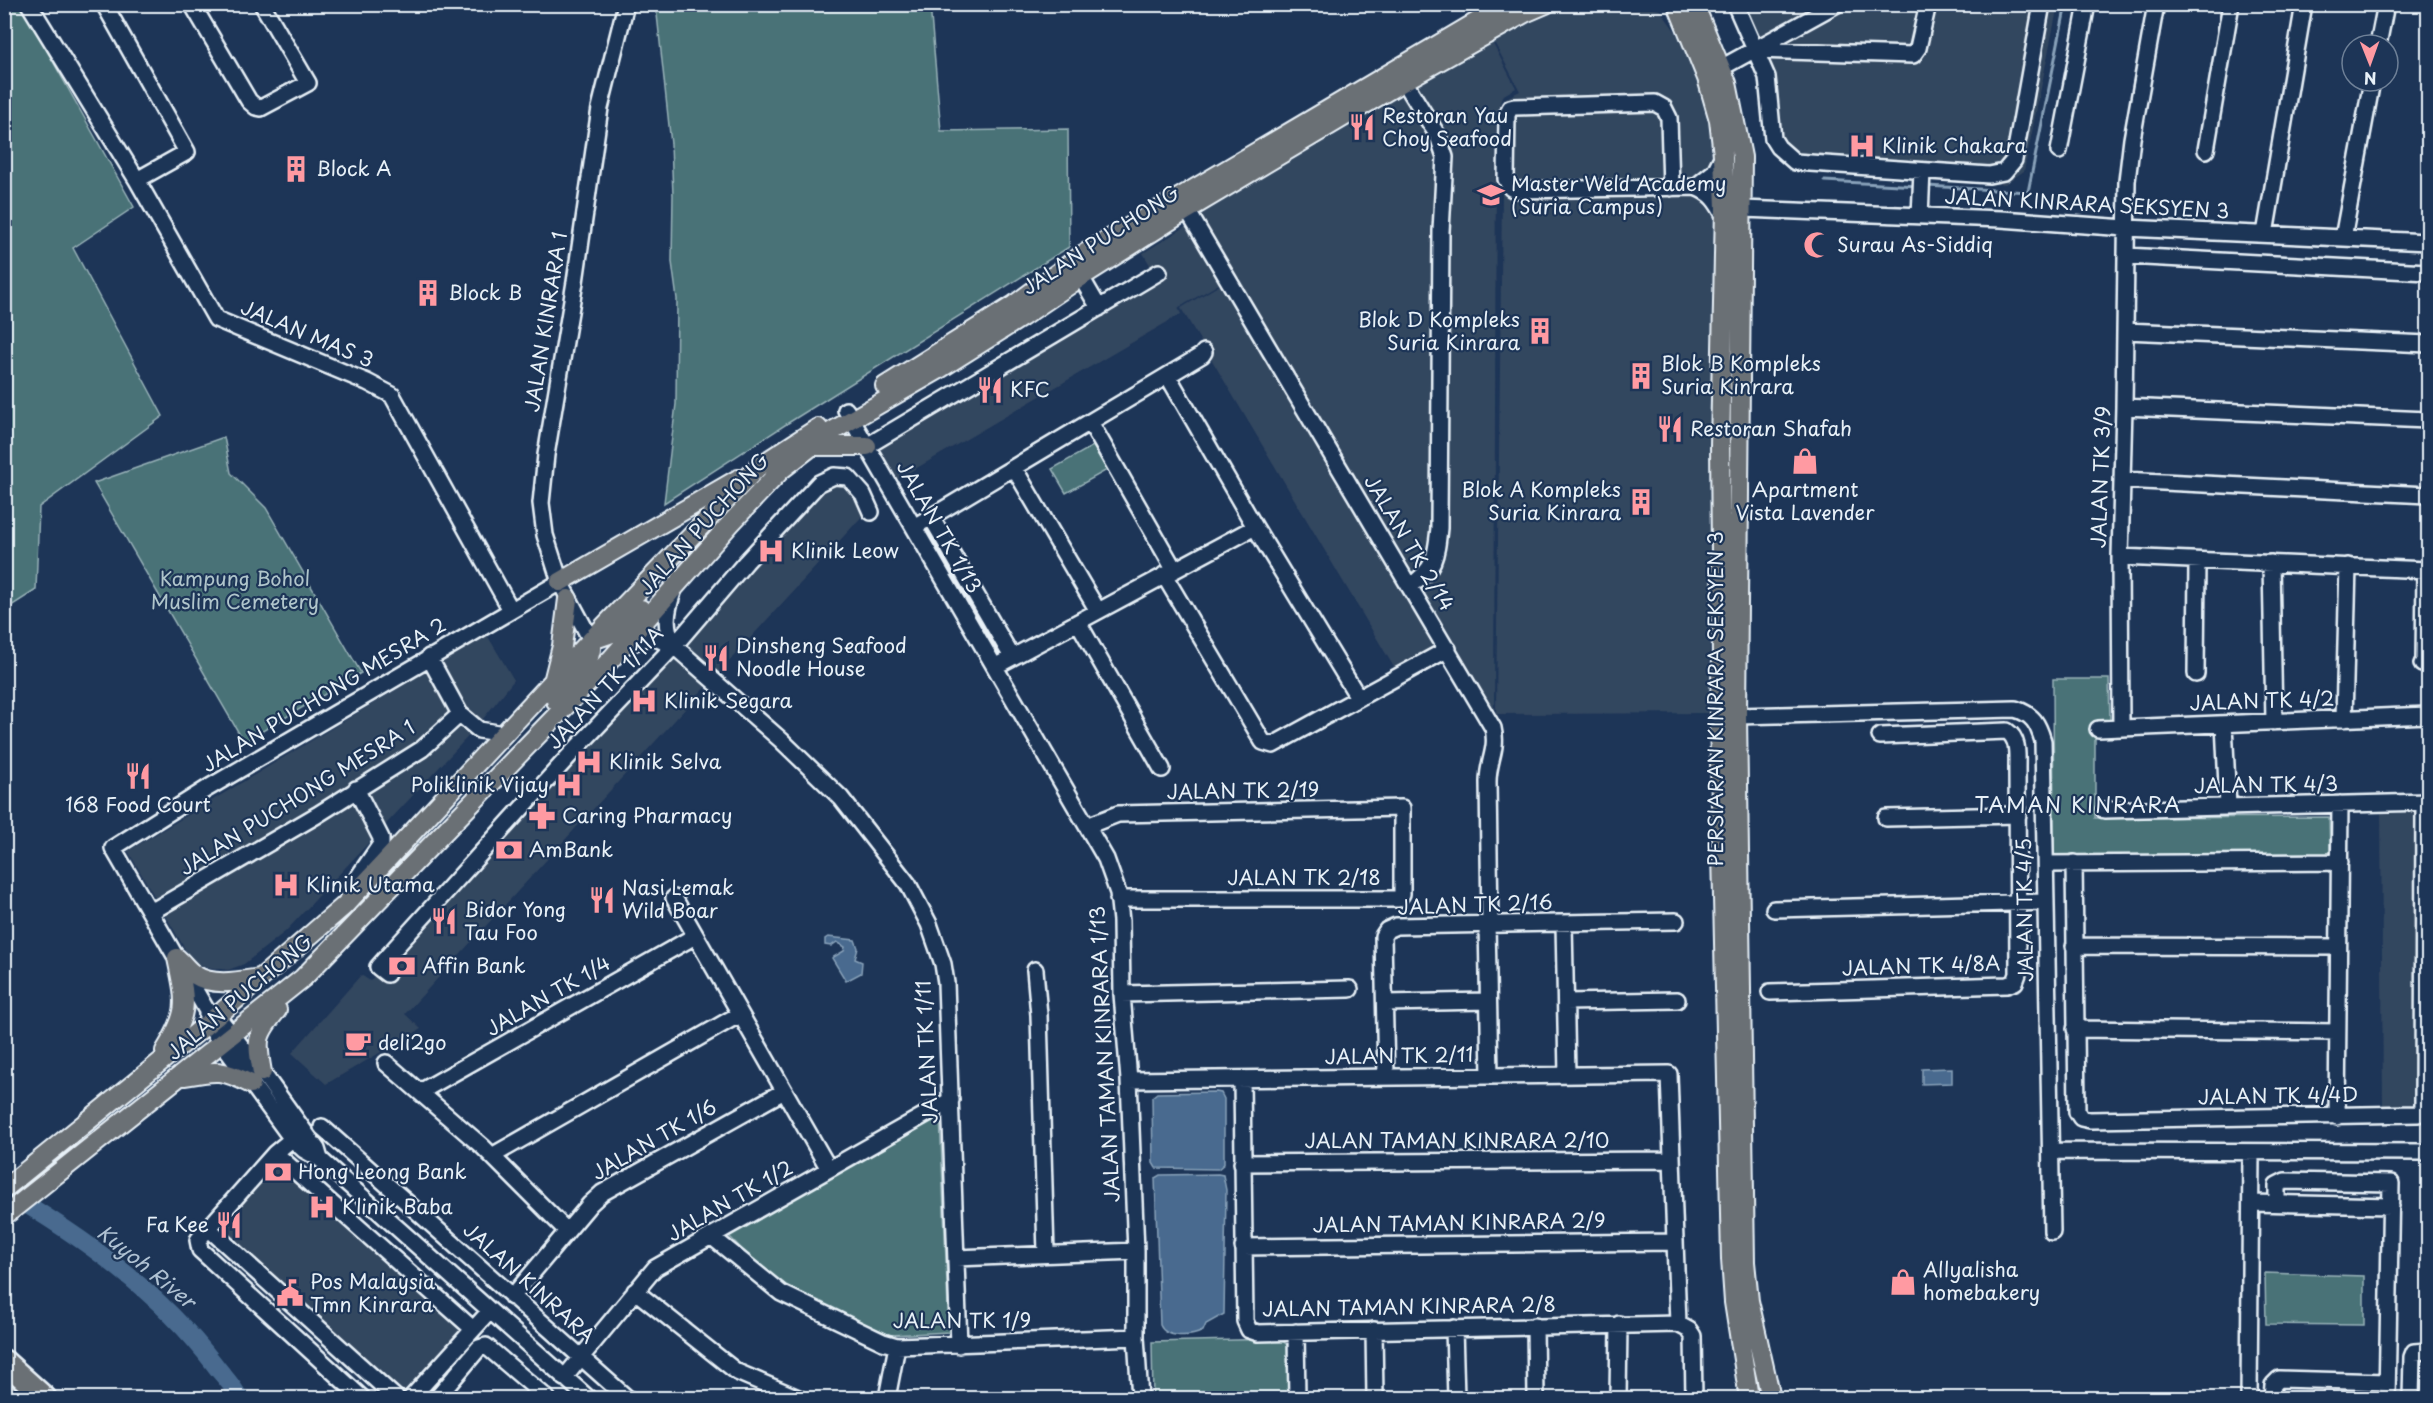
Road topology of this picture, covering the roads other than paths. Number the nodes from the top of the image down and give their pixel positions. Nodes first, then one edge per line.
1 (29, 4) edge
2 (104, 4) edge
3 (192, 4) edge
4 (262, 4) edge
5 (626, 4) edge
6 (1507, 4) edge
7 (1545, 4) edge
8 (1735, 4) edge
9 (1837, 4) edge
10 (1928, 4) edge
11 (2042, 4) edge
12 (2087, 4) edge
13 (2156, 4) edge
14 (2231, 4) edge
15 (2304, 4) edge
16 (2386, 4) edge
17 (1681, 5) edge
18 (2380, 33) edge
19 (1756, 50) junction
20 (1721, 68) junction
21 (1404, 81) junction
22 (2370, 93) edge
23 (2206, 150) dead end
24 (2059, 151) dead end
25 (1723, 155) junction
26 (1922, 175) junction
27 (137, 180) junction
28 (1671, 188) junction
29 (1695, 188) junction
30 (1724, 194) junction
31 (1187, 210) junction
32 (1743, 210) junction
33 (1920, 211) junction
34 (1725, 222) junction
35 (2126, 228) junction
36 (2265, 234) junction
37 (2343, 238) junction
38 (2428, 242) edge
39 (2126, 256) junction
40 (1159, 272) dead end
41 (2428, 272) edge
42 (1081, 277) junction
43 (1099, 308) junction
44 (2125, 331) junction
45 (2428, 344) edge
46 (1204, 352) dead end
47 (1168, 376) junction
48 (2124, 407) junction
49 (849, 414) junction
50 (2428, 420) edge
51 (1090, 422) junction
52 (812, 446) junction
53 (867, 446) junction
54 (758, 467) junction
55 (1014, 468) junction
56 (782, 470) junction
57 (2122, 480) junction
58 (2428, 495) edge
59 (871, 512) dead end
60 (931, 517) junction
61 (914, 527) junction
62 (1255, 527) junction
63 (2120, 557) junction
64 (2197, 561) junction
65 (2271, 563) junction
66 (2348, 566) junction
67 (2427, 570) edge
68 (1169, 572) junction
69 (560, 582) junction
70 (1410, 586) junction
71 (674, 590) junction
72 (568, 599) junction
73 (511, 610) junction
74 (1098, 611) junction
75 (1078, 622) junction
76 (591, 640) junction
77 (674, 646) junction
78 (622, 648) junction
79 (1448, 649) junction
80 (429, 657) junction
81 (1012, 657) junction
82 (1722, 659) junction
83 (2422, 664) dead end
84 (996, 666) junction
85 (2196, 674) dead end
86 (553, 680) junction
87 (1358, 697) junction
88 (460, 714) junction
89 (2428, 715) edge
90 (1737, 716) junction
91 (2344, 719) junction
92 (2274, 722) junction
93 (2224, 724) junction
94 (2121, 728) junction
95 (2098, 729) dead end
96 (504, 734) junction
97 (1880, 736) dead end
98 (521, 754) junction
99 (1162, 769) dead end
100 (356, 789) junction
101 (1721, 798) junction
102 (2426, 802) edge
103 (2340, 804) junction
104 (2228, 806) junction
105 (1402, 808) joint
106 (2104, 810) dead end
107 (2018, 815) junction
108 (1886, 818) dead end
109 (1087, 826) junction
110 (2340, 862) junction
111 (2074, 863) junction
112 (2046, 864) junction
113 (674, 898) dead end
114 (1118, 899) junction
115 (2046, 902) junction
116 (2019, 903) junction
117 (344, 906) junction
118 (1774, 909) dead end
119 (151, 912) junction
120 (1676, 921) dead end
121 (1564, 923) junction
122 (1488, 924) junction
123 (695, 936) junction
124 (2074, 946) junction
125 (2338, 947) junction
126 (177, 958) junction
127 (1035, 970) dead end
128 (387, 974) dead end
129 (262, 978) junction
130 (303, 978) junction
131 (1350, 989) dead end
132 (1770, 992) dead end
133 (1122, 994) junction
134 (1677, 1000) dead end
135 (1488, 1001) junction
136 (1566, 1002) junction
137 (1385, 1003) junction
138 (740, 1014) junction
139 (210, 1016) junction
140 (2075, 1029) junction
141 (2337, 1032) junction
142 (227, 1040) junction
143 (386, 1063) dead end
144 (156, 1065) junction
145 (1568, 1075) junction
146 (1490, 1076) junction
147 (180, 1077) junction
148 (1386, 1077) junction
149 (257, 1078) junction
150 (1242, 1079) junction
151 (1129, 1080) junction
152 (784, 1091) junction
153 (420, 1092) junction
154 (951, 1100) junction
155 (2337, 1117) junction
156 (322, 1127) dead end
157 (298, 1134) junction
158 (2051, 1151) junction
159 (2252, 1152) junction
160 (2428, 1152) edge
161 (275, 1153) junction
162 (492, 1156) junction
163 (1672, 1160) junction
164 (1242, 1163) junction
165 (829, 1169) junction
166 (4, 1189) edge
167 (2251, 1203) junction
168 (2277, 1203) junction
169 (2391, 1206) junction
170 (4, 1216) edge
171 (208, 1228) junction
172 (567, 1231) junction
173 (2052, 1232) dead end
174 (711, 1236) junction
175 (1675, 1242) junction
176 (1244, 1247) junction
177 (1136, 1251) junction
178 (1046, 1254) junction
179 (956, 1258) junction
180 (635, 1291) junction
181 (512, 1297) junction
182 (490, 1311) junction
183 (1619, 1324) junction
184 (1678, 1324) junction
185 (1535, 1326) junction
186 (1454, 1328) junction
187 (473, 1329) junction
188 (1374, 1330) junction
189 (1296, 1332) junction
190 (1136, 1337) junction
191 (959, 1345) junction
192 (897, 1347) junction
193 (2428, 1351) edge
194 (580, 1357) junction
195 (4, 1361) edge
196 (564, 1378) junction
197 (2387, 1382) junction
198 (4, 1393) edge
199 (10, 1398) edge
200 (45, 1398) edge
201 (362, 1398) edge
202 (396, 1398) edge
203 (411, 1398) edge
204 (437, 1398) edge
205 (547, 1398) edge
206 (588, 1398) edge
207 (627, 1398) edge
208 (798, 1398) edge
209 (887, 1398) edge
210 (1140, 1398) edge
211 (1297, 1398) edge
212 (1375, 1398) edge
213 (1456, 1398) edge
214 (1536, 1398) edge
215 (1618, 1398) edge
216 (1694, 1398) edge
217 (1749, 1398) edge
218 (1771, 1398) edge
219 (2250, 1398) edge
220 (2272, 1398) edge
221 (2387, 1398) edge
222 (2411, 1398) edge

1 - 27 street, JALAN MAS 3
2 - 27 street
3 - 4 street
5 - 69 street, JALAN KINRARA 1
6 - 49 main road, JALAN PUCHONG
7 - 21 main road, JALAN PUCHONG
8 - 19 street
9 - 19 street
10 - 19 street
11 - 26 street
12 - 24 street
13 - 35 street, JALAN TK 3/9
14 - 23 street
15 - 36 street
16 - 18 street
17 - 20 main road, PERSIARAN KINRARA SEKSYEN 3
17 - 25 main road, PERSIARAN KINRARA SEKSYEN 3
19 - 20 street
19 - 26 street
20 - 32 main road, PERSIARAN KINRARA SEKSYEN 3
21 - 31 main road, JALAN PUCHONG
21 - 70 street
22 - 37 street
25 - 29 street
25 - 30 main road, PERSIARAN KINRARA SEKSYEN 3
26 - 33 street
27 - 73 street, JALAN MAS 3
28 - 28 street
28 - 29 street
29 - 34 street
30 - 32 street
30 - 34 main road, PERSIARAN KINRARA SEKSYEN 3
31 - 42 main road, JALAN PUCHONG
31 - 70 street, JALAN TK 2/14
32 - 33 street, JALAN KINRARA SEKSYEN 3
32 - 34 street
32 - 90 main road, PERSIARAN KINRARA SEKSYEN 3
33 - 35 street, JALAN KINRARA SEKSYEN 3
34 - 82 main road, PERSIARAN KINRARA SEKSYEN 3
35 - 36 street, JALAN KINRARA SEKSYEN 3
35 - 39 street, JALAN TK 3/9
36 - 37 street, JALAN KINRARA SEKSYEN 3
37 - 38 street, JALAN KINRARA SEKSYEN 3
39 - 41 street
39 - 44 street, JALAN TK 3/9
40 - 43 street
42 - 43 street
42 - 49 main road, JALAN PUCHONG
43 - 53 street
44 - 45 street
44 - 48 street, JALAN TK 3/9
46 - 47 street
47 - 51 street
47 - 62 street
48 - 50 street
48 - 57 street, JALAN TK 3/9
49 - 52 main road, JALAN PUCHONG
49 - 53 street, JALAN TK 1/13
49 - 54 main road, JALAN PUCHONG
51 - 55 street
51 - 68 street
52 - 53 main road
52 - 56 main road, JALAN PUCHONG
53 - 61 street, JALAN TK 1/13
54 - 69 main road
54 - 76 main road, JALAN PUCHONG
55 - 60 street
55 - 74 street
56 - 71 main road, JALAN PUCHONG
56 - 76 main road
57 - 58 street
57 - 63 street, JALAN TK 3/9
59 - 77 street, JALAN TK 1/11A
60 - 61 street
60 - 81 street
61 - 84 street, JALAN TK 1/13
62 - 68 street
62 - 87 street
63 - 64 street
63 - 94 street, JALAN TK 3/9
64 - 65 street
64 - 85 street
65 - 66 street
65 - 92 street
66 - 67 street
66 - 91 street
67 - 83 street
68 - 74 street
68 - 87 street
69 - 72 street, JALAN KINRARA 1
69 - 73 street, JALAN PUCHONG MESRA 2
70 - 79 street, JALAN TK 2/14
71 - 77 street
71 - 78 main road, JALAN PUCHONG
72 - 76 street, JALAN KINRARA 1
72 - 86 main road
73 - 80 street, JALAN PUCHONG MESRA 2
74 - 75 street
75 - 81 street
75 - 99 street
76 - 86 main road, JALAN PUCHONG
76 - 98 main road
77 - 78 street
77 - 128 street, JALAN TK 1/11A
77 - 154 street, JALAN TK 1/11
78 - 98 main road, JALAN PUCHONG
79 - 87 street
79 - 122 street, JALAN TK 2/14
80 - 88 street
80 - 119 street, JALAN PUCHONG MESRA 2
81 - 84 street
82 - 90 main road
82 - 101 main road, PERSIARAN KINRARA SEKSYEN 3
84 - 109 street, JALAN TAMAN KINRARA 1/13
86 - 96 main road, JALAN PUCHONG
88 - 96 street
88 - 100 street, JALAN PUCHONG MESRA 1
89 - 91 street, JALAN TK 4/2
90 - 101 main road
90 - 112 street, JALAN TK 4/5
90 - 218 main road, PERSIARAN KINRARA SEKSYEN 3
91 - 92 street, JALAN TK 4/2
92 - 93 street, JALAN TK 4/2
93 - 94 street, JALAN TK 4/2
93 - 104 street
94 - 95 street, JALAN TK 4/2
96 - 117 main road, JALAN PUCHONG
97 - 107 street, JALAN TK 4/8A
98 - 130 main road, JALAN PUCHONG
100 - 117 street
100 - 119 street, JALAN PUCHONG MESRA 1
101 - 217 main road, PERSIARAN KINRARA SEKSYEN 3
102 - 103 street, JALAN TK 4/3
102 - 155 street, JALAN TK 4/4D
103 - 104 street, JALAN TK 4/3
103 - 110 street
104 - 106 street, JALAN TK 4/3
105 - 109 street, JALAN TK 2/19
105 - 114 street, JALAN TK 2/18
107 - 108 street
107 - 116 street, JALAN TK 4/8A
109 - 114 street, JALAN TAMAN KINRARA 1/13
110 - 111 street
110 - 125 street
111 - 112 street
111 - 124 street, JALAN TK 4/4D
112 - 115 street, JALAN TK 4/5
113 - 123 street
114 - 133 street, JALAN TAMAN KINRARA 1/13
115 - 116 street
115 - 158 street, JALAN TK 4/5
116 - 118 street
116 - 132 street, JALAN TK 4/8A
117 - 129 main road, JALAN PUCHONG
119 - 126 street
120 - 121 street, JALAN TK 2/16
121 - 122 street, JALAN TK 2/16
121 - 136 street
122 - 135 street, JALAN TK 2/14
122 - 137 street, JALAN TK 2/16
123 - 138 street
123 - 153 street, JALAN TK 1/4
124 - 125 street
124 - 140 street, JALAN TK 4/4D
125 - 141 street
126 - 129 main road
126 - 139 street
126 - 144 main road
127 - 178 street
129 - 139 main road, JALAN PUCHONG
130 - 142 main road, JALAN PUCHONG
130 - 149 main road
131 - 133 street
133 - 151 street, JALAN TAMAN KINRARA 1/13
134 - 136 street
135 - 137 street
135 - 146 street, JALAN TK 2/14
136 - 145 street
137 - 148 street, JALAN TK 2/16
138 - 152 street
138 - 162 street
139 - 142 street
139 - 144 main road, JALAN PUCHONG
140 - 141 street
140 - 155 street, JALAN TK 4/4D
141 - 155 street
142 - 147 main road, JALAN PUCHONG
142 - 149 street
143 - 153 street
144 - 166 main road, JALAN PUCHONG
145 - 146 street, JALAN TK 2/11
145 - 163 street, JALAN TK 2/11
146 - 148 street, JALAN TK 2/11
147 - 149 main road
147 - 170 main road, JALAN PUCHONG
148 - 150 street, JALAN TK 2/11
149 - 157 street
150 - 151 street, JALAN TK 2/11
150 - 164 street, JALAN TAMAN KINRARA 2/8
151 - 177 street, JALAN TAMAN KINRARA 1/13
152 - 165 street
152 - 172 street, JALAN TK 1/6
153 - 162 street
154 - 165 street, JALAN TK 1/2
154 - 179 street, JALAN TK 1/11
156 - 181 street, JALAN KINRARA
157 - 161 street
157 - 182 street
158 - 159 street
158 - 173 street, JALAN TK 4/5
159 - 160 street
159 - 167 street
161 - 171 street
161 - 187 street
162 - 172 street
163 - 164 street, JALAN TAMAN KINRARA 2/10
163 - 175 street
164 - 176 street, JALAN TAMAN KINRARA 2/8
165 - 174 street, JALAN TK 1/2
167 - 168 street
167 - 219 street
168 - 169 street
168 - 169 street
169 - 197 street
171 - 201 street
171 - 202 street
172 - 181 street, JALAN TK 1/6
174 - 180 street, JALAN TK 1/2
174 - 192 street, JALAN TK 1/9
175 - 176 street, JALAN TAMAN KINRARA 2/9
175 - 184 street
176 - 189 street, JALAN TAMAN KINRARA 2/8
177 - 178 street
177 - 190 street, JALAN TAMAN KINRARA 1/13
178 - 179 street
179 - 191 street, JALAN TK 1/11
180 - 194 street, JALAN TK 1/2
180 - 208 street
181 - 194 street, JALAN KINRARA
182 - 187 street
182 - 196 street
183 - 184 street, JALAN TAMAN KINRARA 2/8
183 - 185 street, JALAN TAMAN KINRARA 2/8
183 - 215 street
184 - 216 street
185 - 186 street, JALAN TAMAN KINRARA 2/8
185 - 214 street
186 - 188 street, JALAN TAMAN KINRARA 2/8
186 - 213 street
187 - 203 street
188 - 189 street, JALAN TAMAN KINRARA 2/8
188 - 212 street
189 - 211 street
190 - 191 street, JALAN TK 1/9
190 - 210 street, JALAN TAMAN KINRARA 1/13
191 - 192 street, JALAN TK 1/9
192 - 209 street
193 - 222 street
194 - 196 street, JALAN TK 1/2
194 - 207 street, JALAN KINRARA
195 - 200 highway
196 - 206 street
197 - 220 street
197 - 221 street
198 - 199 highway
204 - 205 street

